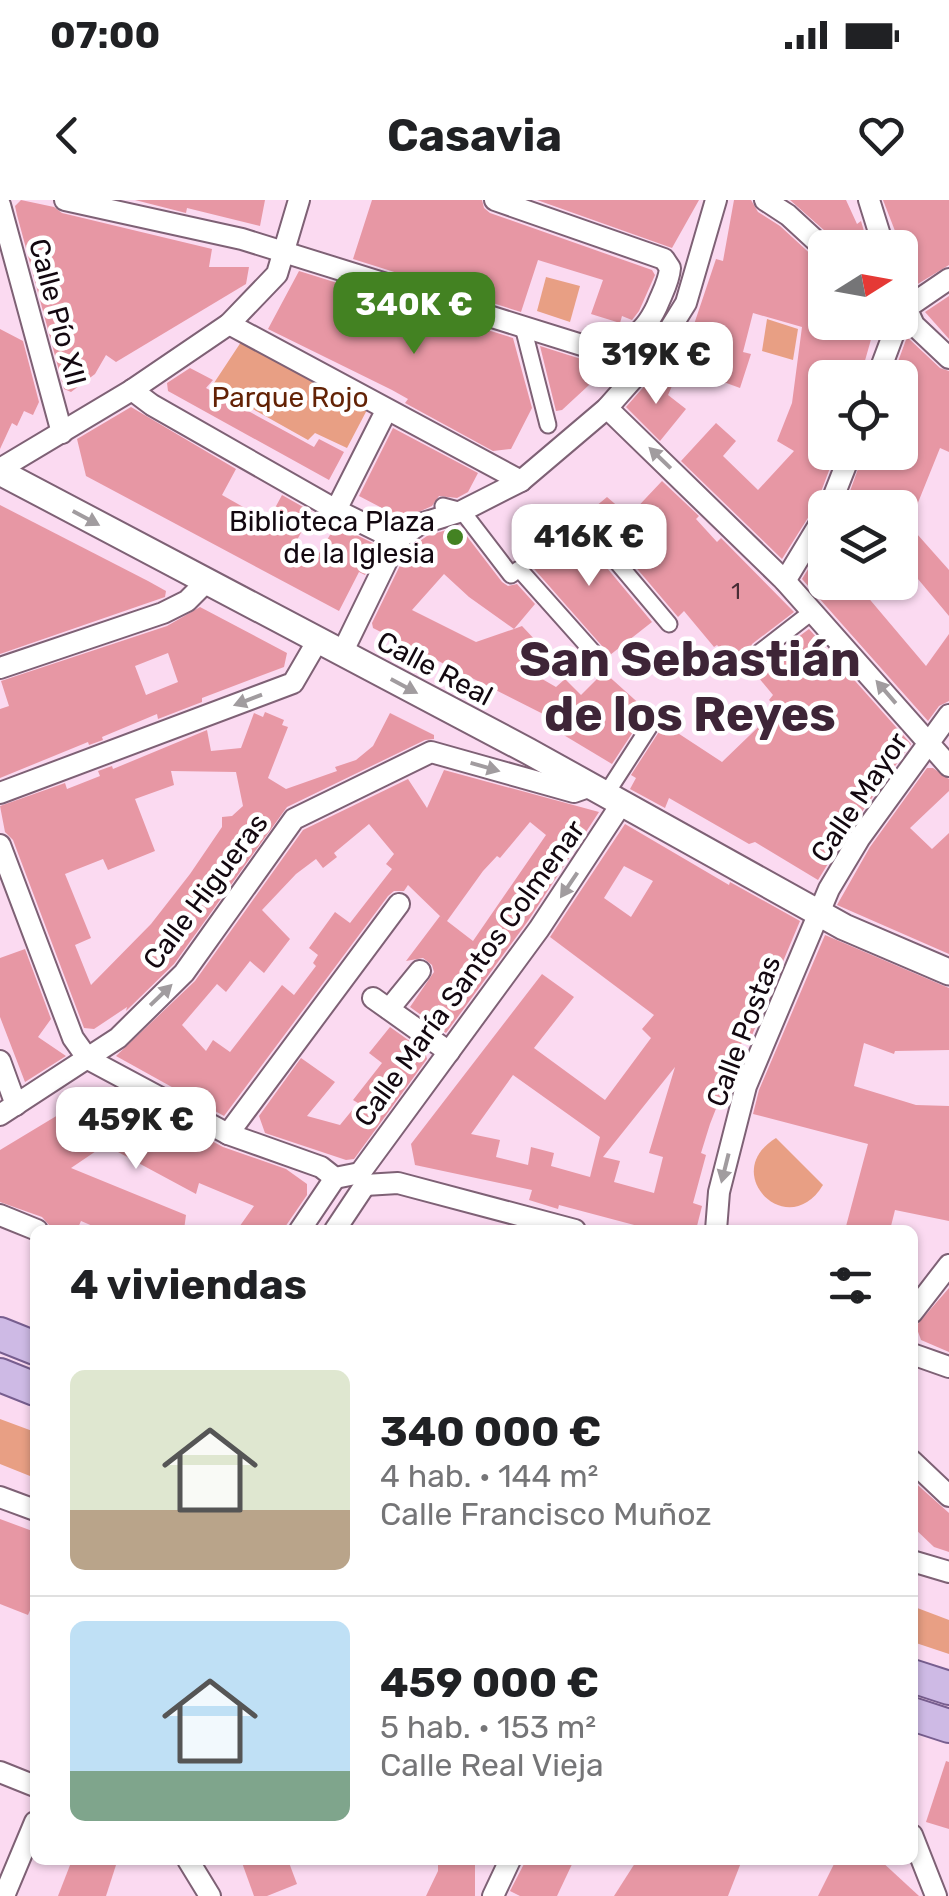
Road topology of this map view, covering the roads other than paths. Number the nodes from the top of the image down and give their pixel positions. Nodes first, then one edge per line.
1 (66, 200) edge
2 (299, 200) edge
3 (495, 200) edge
4 (716, 200) edge
5 (764, 200) edge
6 (869, 200) edge
7 (0, 205) edge
8 (124, 207) edge
9 (878, 230) edge
10 (808, 233) edge
11 (285, 252) junction
12 (949, 278) edge
13 (918, 299) edge
14 (230, 324) junction
15 (522, 327) junction
16 (918, 328) edge
17 (949, 358) edge
18 (132, 390) junction
19 (607, 408) junction
20 (386, 411) junction
21 (548, 425) dead end
22 (62, 433) junction
23 (0, 471) edge
24 (521, 481) junction
25 (452, 509) junction
26 (336, 510) junction
27 (579, 518) dead end
28 (397, 540) junction
29 (808, 543) edge
30 (206, 582) junction
31 (785, 582) junction
32 (812, 611) junction
33 (669, 624) dead end
34 (318, 640) junction
35 (760, 652) tunnel mouth
36 (342, 653) junction
37 (601, 661) dead end
38 (0, 668) edge
39 (949, 715) edge
40 (655, 718) dead end
41 (930, 742) junction
42 (949, 766) edge
43 (0, 793) edge
44 (607, 794) junction
45 (0, 846) edge
46 (399, 904) dead end
47 (819, 913) junction
48 (420, 971) dead end
49 (949, 972) edge
50 (449, 1052) junction
51 (88, 1059) junction
52 (0, 1062) edge
53 (8, 1110) edge
54 (228, 1134) junction
55 (336, 1178) junction
56 (362, 1179) junction
57 (0, 1216) edge
58 (303, 1225) edge
59 (338, 1225) edge
60 (557, 1225) edge
61 (716, 1225) edge
62 (30, 1227) edge
63 (949, 1265) edge
64 (918, 1305) edge
65 (0, 1334) edge
66 (30, 1346) edge
67 (918, 1356) edge
68 (949, 1367) edge
69 (0, 1375) edge
70 (30, 1387) edge
71 (918, 1466) edge
72 (948, 1493) edge
73 (0, 1497) edge
74 (30, 1508) edge
75 (918, 1563) edge
76 (949, 1572) edge
77 (918, 1678) edge
78 (949, 1688) edge
79 (918, 1716) edge
80 (949, 1726) edge
81 (0, 1772) edge
82 (30, 1784) edge
83 (30, 1834) edge
84 (918, 1850) edge
85 (191, 1865) edge
86 (508, 1865) edge
87 (4, 1896) edge
88 (210, 1896) edge
89 (494, 1896) edge
90 (936, 1896) edge

1 - 8 street
2 - 11 street
3 - 15 street
4 - 19 street
5 - 10 street
6 - 9 street
7 - 22 street, Calle Pío XII
8 - 11 street
11 - 14 street
11 - 15 street
12 - 13 street
14 - 18 street
14 - 20 street
15 - 21 street
16 - 17 street
18 - 22 street
18 - 26 street
19 - 24 street
31 -> 19 street
20 - 24 street
20 - 26 street
22 - 23 street
23 -> 30 street, Calle Real
24 - 25 street
25 - 28 street
25 - 37 street
26 - 28 street
27 - 33 street
28 - 36 street
29 - 31 street
30 - 34 street, Calle Real
30 - 38 street
31 - 32 street
32 - 35 street
41 -> 32 street
34 - 36 street, Calle Real
34 -> 43 street
36 -> 44 street, Calle Real
39 - 41 street, Calle Mayor
40 - 44 street
41 - 42 street
41 - 47 street, Calle Mayor
44 - 47 street, Calle Real
44 -> 50 street, Calle María Santos Colmenar
51 -> 44 street, Calle Higueras
45 - 51 street
46 - 54 street
47 - 49 street, Calle Real
47 -> 61 street, Calle Postas
48 - 50 street
50 - 56 street, Calle María Santos Colmenar
51 - 53 street, Calle Higueras
51 - 54 street
52 - 53 street
54 - 55 street
55 - 56 street
55 - 58 street
56 - 59 street, Calle María Santos Colmenar
56 - 60 street
57 - 62 street
63 - 64 street
65 - 66 main road
67 - 68 street
69 - 70 main road
71 - 72 street
73 - 74 street
75 - 76 street
77 - 78 main road
79 - 80 main road
81 - 82 street
83 - 87 street
84 - 90 street
85 - 88 street
86 - 89 street

